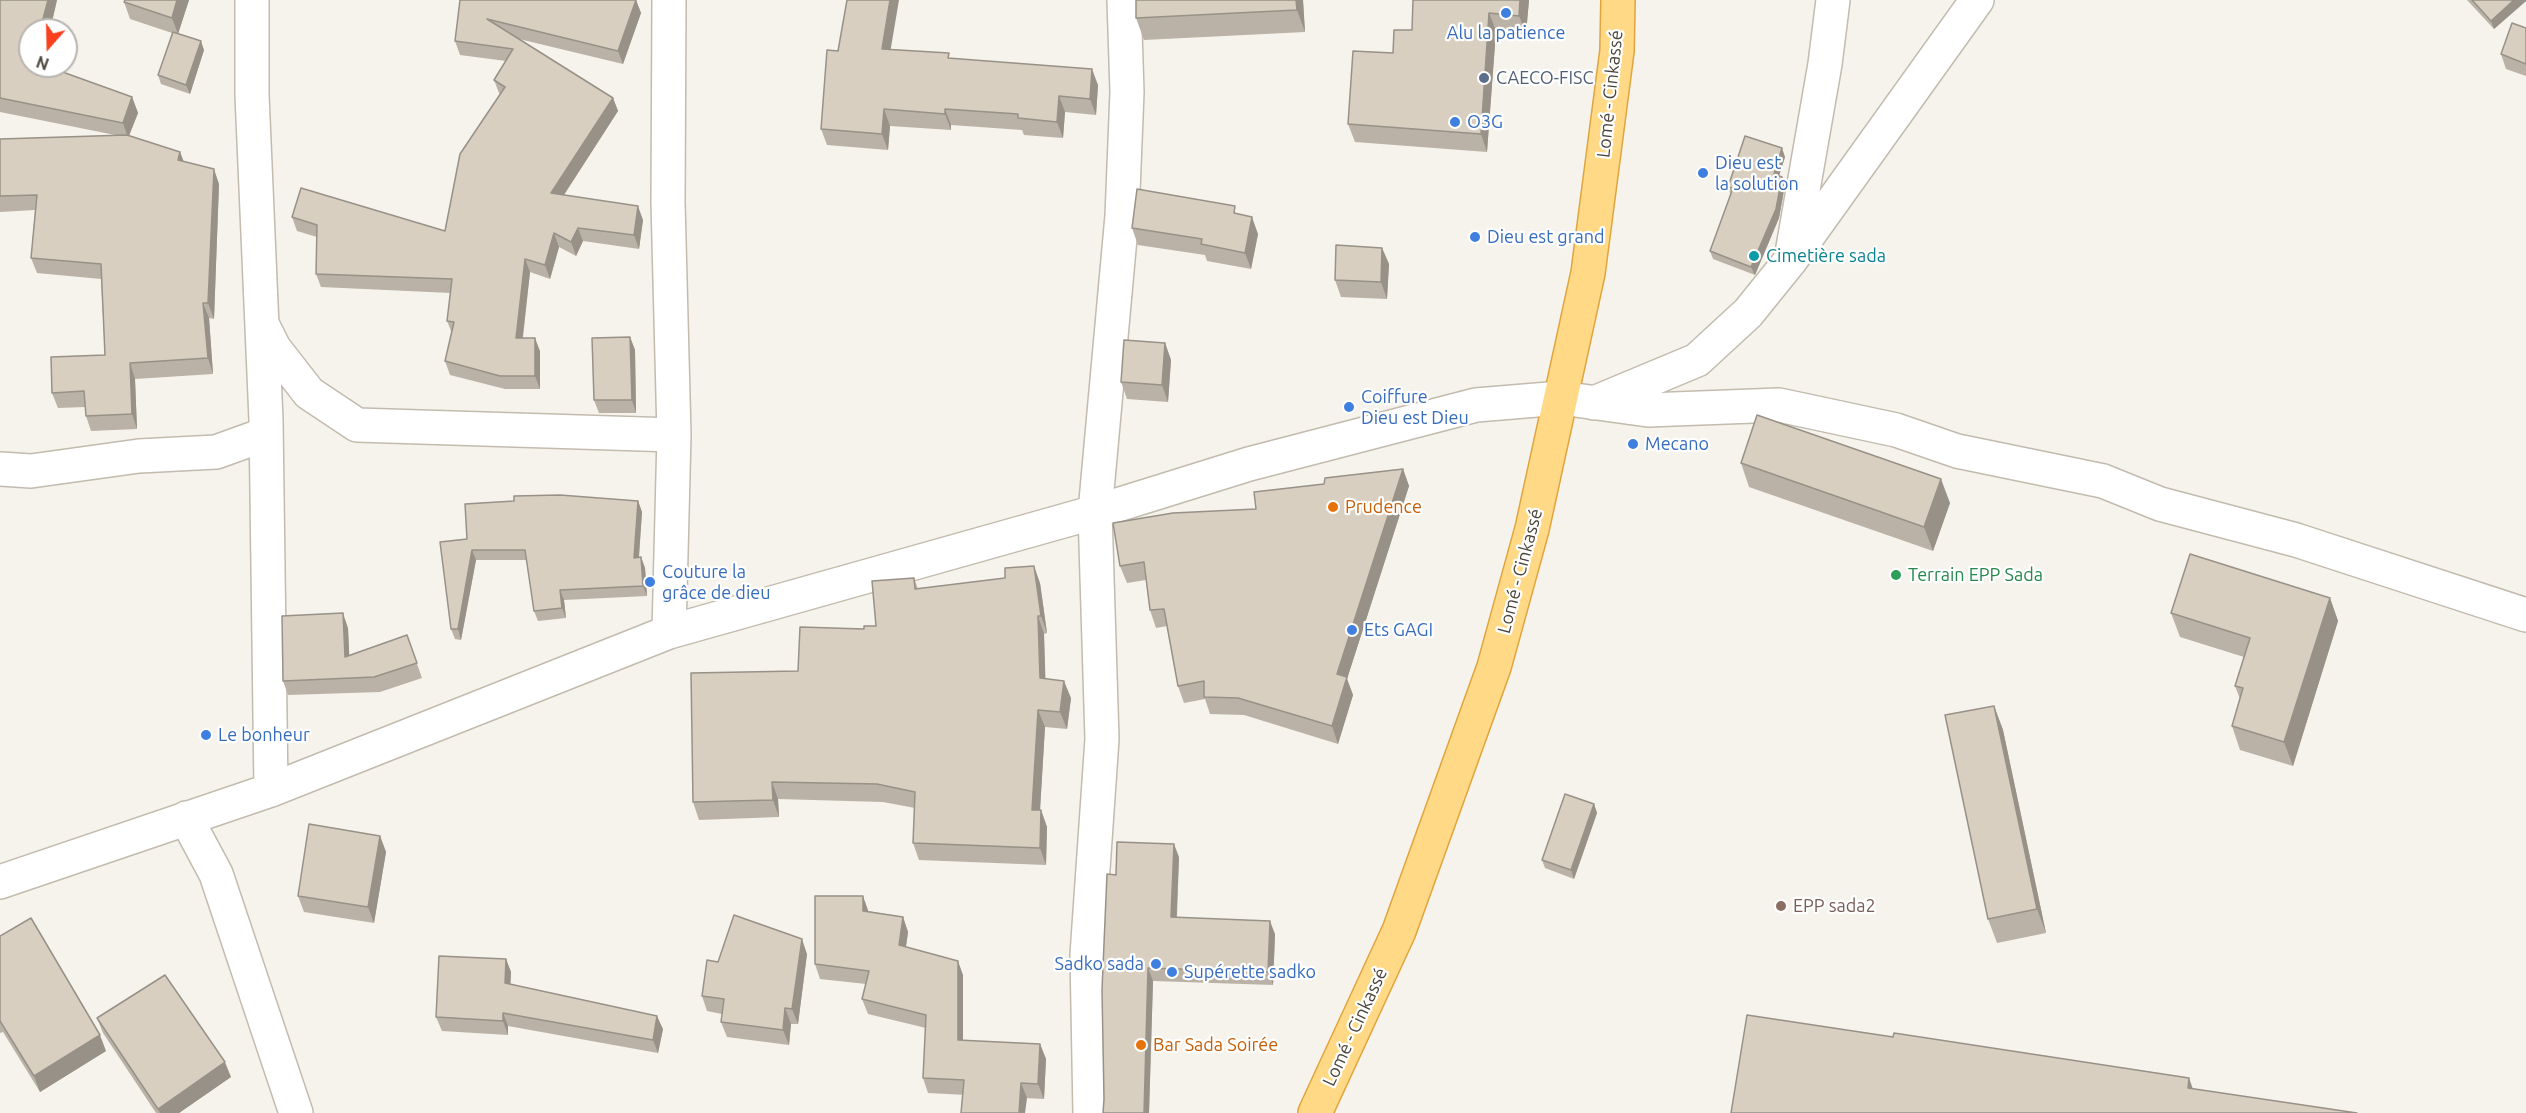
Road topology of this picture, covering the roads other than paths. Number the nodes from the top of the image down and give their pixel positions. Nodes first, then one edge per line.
1 (252, 0) edge
2 (669, 0) edge
3 (1124, 0) edge
4 (1618, 0) edge
5 (1833, 0) edge
6 (1977, 0) edge
7 (1790, 261) junction
8 (262, 323) junction
9 (1561, 398) junction
10 (1593, 403) junction
11 (266, 434) junction
12 (674, 435) junction
13 (0, 469) edge
14 (1095, 512) junction
15 (2526, 615) edge
16 (669, 632) junction
17 (271, 790) junction
18 (186, 818) junction
19 (0, 882) edge
20 (297, 1113) edge
21 (1090, 1113) edge
22 (1315, 1113) edge

1 - 8 street
2 - 12 street
3 - 14 street
4 - 9 highway, Lomé - Cinkassé
5 - 7 street
6 - 7 street
7 - 10 street
8 - 11 street
8 - 12 street
9 - 10 street
9 - 14 street
9 - 22 highway, Lomé - Cinkassé
10 - 15 street
11 - 13 street
11 - 17 street
12 - 16 street
14 - 16 street
14 - 21 street
16 - 17 street
17 - 18 street
18 - 19 street
18 - 20 street

